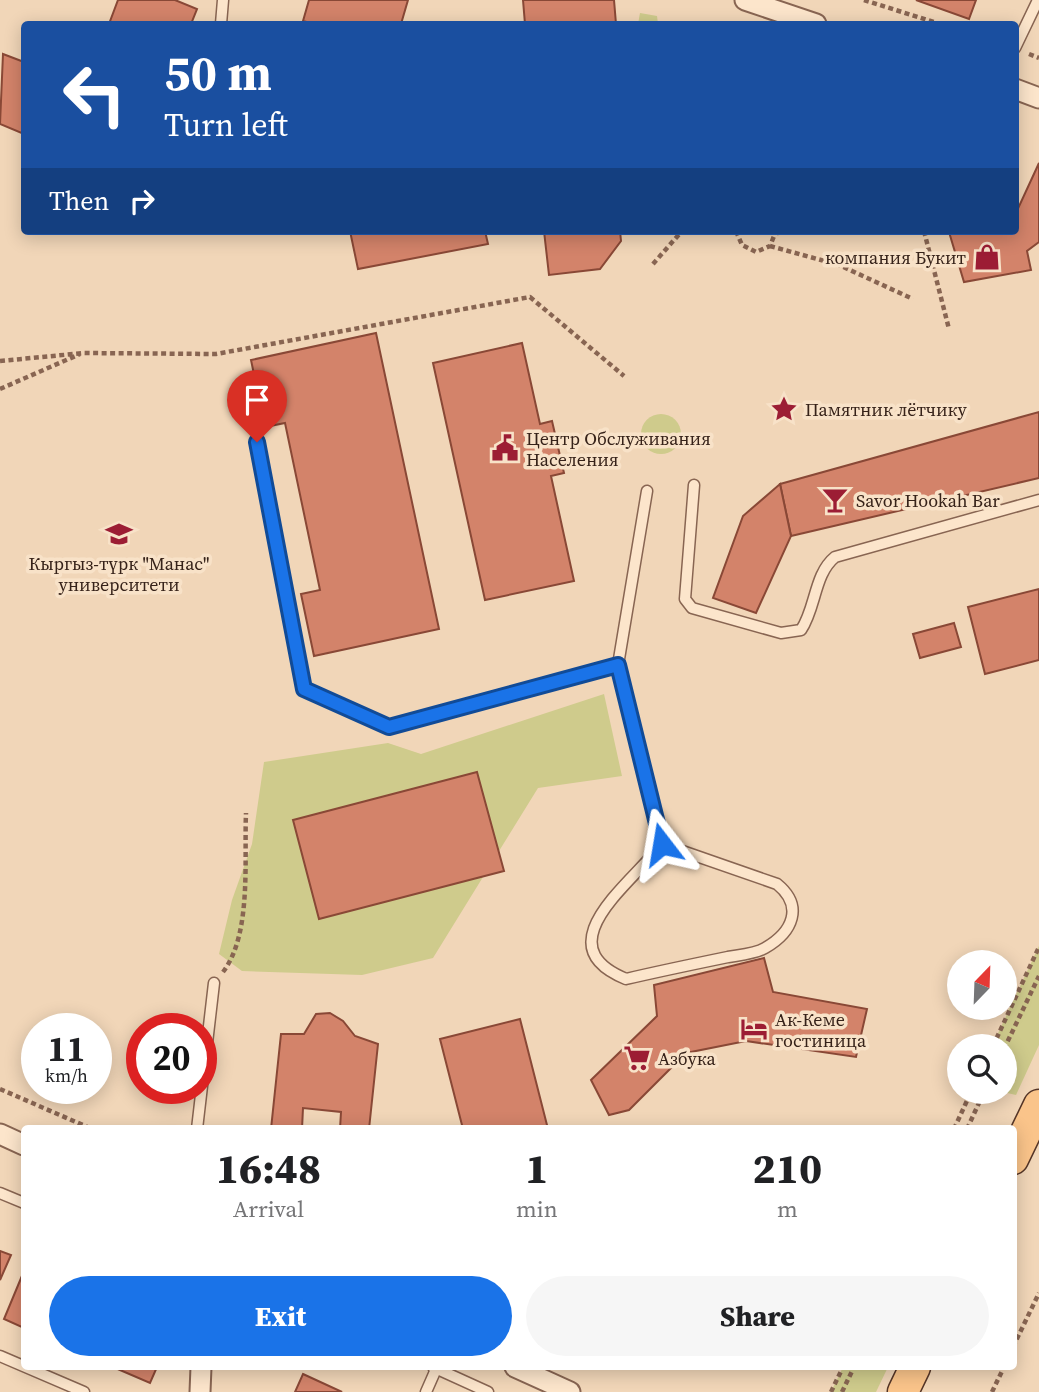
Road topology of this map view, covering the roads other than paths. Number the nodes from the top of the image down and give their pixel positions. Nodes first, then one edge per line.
1 (223, 0) edge
2 (744, 0) edge
3 (1038, 0) edge
4 (778, 6) edge
5 (221, 21) edge
6 (809, 21) edge
7 (1019, 40) edge
8 (1019, 90) edge
9 (1039, 98) edge
10 (257, 442) dead end
11 (694, 485) dead end
12 (647, 491) dead end
13 (1039, 500) edge
14 (618, 665) junction
15 (662, 844) junction
16 (214, 983) road end
17 (1039, 1105) edge
18 (197, 1125) edge
19 (0, 1134) edge
20 (21, 1144) edge
21 (1017, 1151) edge
22 (0, 1193) edge
23 (21, 1202) edge
24 (0, 1356) edge
25 (21, 1365) edge
26 (33, 1370) edge
27 (201, 1370) edge
28 (434, 1370) edge
29 (441, 1370) edge
30 (521, 1370) edge
31 (914, 1370) edge
32 (84, 1392) edge
33 (200, 1392) edge
34 (425, 1392) edge
35 (488, 1392) edge
36 (569, 1392) edge
37 (903, 1392) edge

1 - 5 lane
2 - 4 street
3 - 7 lane
4 - 6 street
8 - 9 street
10 - 14 lane
11 - 13 lane
12 - 14 lane
14 - 15 lane
15 - 15 lane
16 - 18 lane
17 - 21 main road
19 - 20 street
22 - 23 lane
24 - 25 lane
26 - 32 lane
27 - 33 street
28 - 34 lane
29 - 35 lane
30 - 36 street
31 - 37 main road

